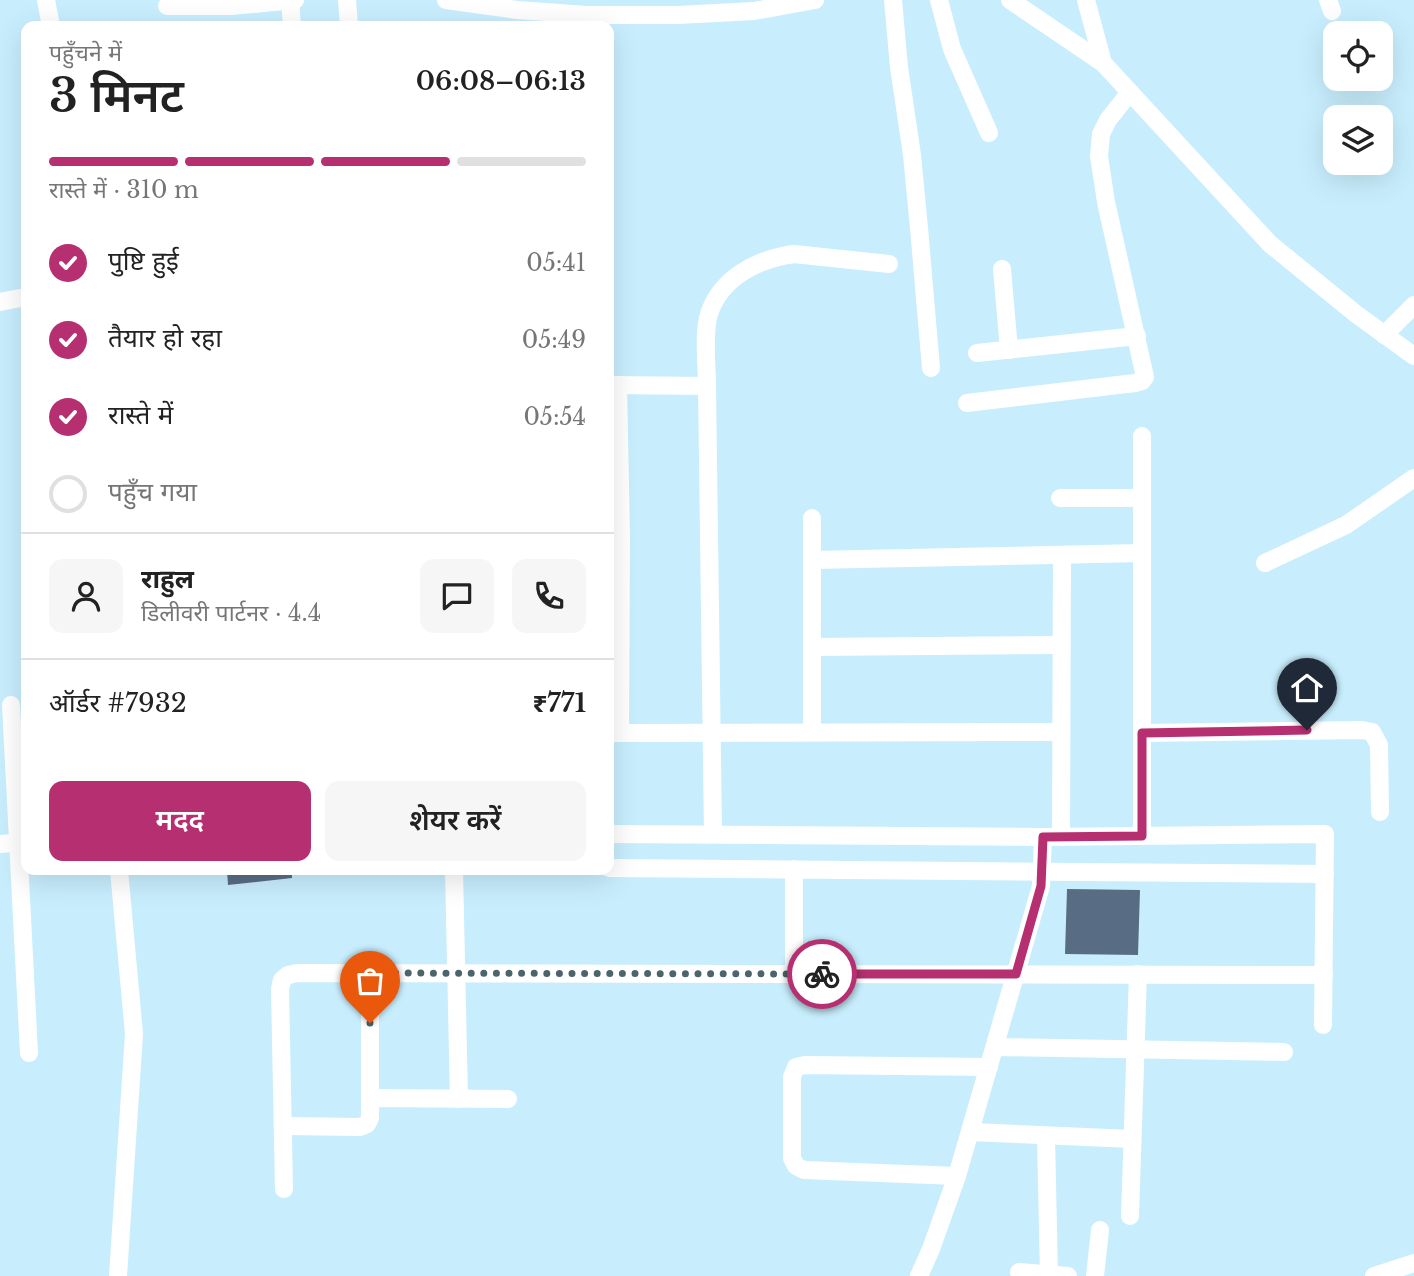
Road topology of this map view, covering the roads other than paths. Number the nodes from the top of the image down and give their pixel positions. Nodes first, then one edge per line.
1 (46, 0) edge
2 (295, 0) edge
3 (347, 0) edge
4 (446, 0) edge
5 (815, 0) edge
6 (893, 0) edge
7 (939, 0) edge
8 (1010, 0) edge
9 (1086, 0) edge
10 (290, 1) edge
11 (167, 6) dead end
12 (587, 8) edge
13 (50, 21) edge
14 (292, 21) edge
15 (349, 21) edge
16 (1103, 62) junction
17 (1130, 92) junction
18 (989, 133) dead end
19 (889, 264) dead end
20 (1002, 269) dead end
21 (21, 298) edge
22 (0, 302) edge
23 (1414, 305) edge
24 (1384, 335) junction
25 (1137, 336) junction
26 (1009, 350) junction
27 (977, 353) dead end
28 (1414, 356) edge
29 (931, 368) dead end
30 (614, 385) edge
31 (707, 386) junction
32 (967, 403) dead end
33 (1142, 436) dead end
34 (1414, 478) edge
35 (1060, 498) dead end
36 (1142, 498) junction
37 (812, 518) dead end
38 (1142, 553) junction
39 (1062, 555) junction
40 (812, 560) junction
41 (1265, 563) dead end
42 (1061, 645) junction
43 (812, 647) junction
44 (11, 705) dead end
45 (811, 731) junction
46 (711, 732) junction
47 (1061, 732) junction
48 (615, 733) edge
49 (1142, 733) junction
50 (1380, 812) dead end
51 (614, 834) edge
52 (713, 834) junction
53 (1142, 836) junction
54 (1052, 837) junction
55 (15, 843) edge
56 (614, 868) edge
57 (793, 869) junction
58 (1042, 870) junction
59 (1325, 874) junction
60 (119, 875) edge
61 (454, 875) edge
62 (370, 973) junction
63 (457, 974) junction
64 (794, 974) junction
65 (1016, 974) junction
66 (1138, 974) junction
67 (1324, 975) junction
68 (1323, 1025) dead end
69 (995, 1047) junction
70 (1135, 1051) junction
71 (1284, 1052) dead end
72 (29, 1053) dead end
73 (989, 1067) junction
74 (370, 1098) junction
75 (459, 1098) junction
76 (508, 1099) dead end
77 (283, 1126) junction
78 (970, 1132) junction
79 (1046, 1137) junction
80 (1132, 1139) junction
81 (957, 1176) junction
82 (284, 1189) dead end
83 (1130, 1216) dead end
84 (1100, 1230) dead end
85 (1404, 1269) edge
86 (1019, 1272) dead end
87 (1049, 1275) edge
88 (118, 1276) edge
89 (919, 1276) edge
90 (1068, 1276) edge
91 (1095, 1276) edge
92 (1374, 1276) edge

1 - 13 street
2 - 10 street
3 - 15 street
4 - 12 street
5 - 12 street
6 - 29 street
7 - 18 street
8 - 16 street
9 - 16 street
10 - 11 street
10 - 14 street
16 - 17 street
17 - 24 street
17 - 25 street
19 - 31 street
20 - 26 street
21 - 22 street
23 - 24 street
24 - 28 street
25 - 26 street
25 - 32 street
26 - 27 street
30 - 31 street
30 - 48 street
31 - 46 street
33 - 36 street
34 - 41 street
35 - 36 street
36 - 38 street
37 - 40 street
38 - 39 street
38 - 49 street
39 - 40 street
39 - 42 street
40 - 43 street
42 - 43 street
42 - 47 street
43 - 45 street
44 - 55 street
45 - 46 street
45 - 47 street
46 - 48 street
46 - 52 street
47 - 54 street
49 - 50 street
49 - 53 street
51 - 52 street
52 - 54 street
53 - 54 street
53 - 59 street
54 - 58 street
55 - 72 street
56 - 57 street
57 - 58 street
57 - 64 street
58 - 59 street
58 - 65 street
59 - 67 street
60 - 88 street
61 - 63 street
62 - 63 street
62 - 74 street
62 - 77 street
63 - 64 street
63 - 75 street
64 - 65 street
65 - 66 street
65 - 69 street
66 - 67 street
66 - 70 street
67 - 68 street
69 - 70 street
69 - 73 street
70 - 71 street
70 - 80 street
73 - 78 street
73 - 81 street
74 - 75 street
74 - 77 street
75 - 76 street
77 - 82 street
78 - 79 street
78 - 81 street
79 - 80 street
79 - 87 street
80 - 83 street
81 - 89 street
84 - 91 street
85 - 92 street
86 - 87 street
87 - 90 street

